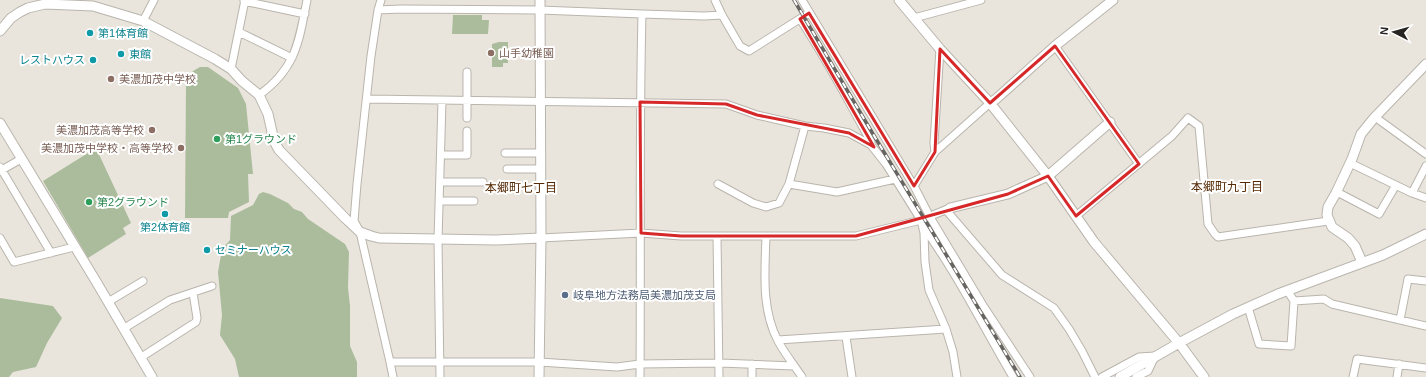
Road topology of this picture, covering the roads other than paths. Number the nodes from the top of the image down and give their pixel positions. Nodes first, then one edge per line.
1 (154, 0) edge
2 (307, 0) edge
3 (381, 0) edge
4 (540, 0) edge
5 (715, 0) edge
6 (802, 0) edge
7 (899, 0) edge
8 (1113, 0) edge
9 (244, 1) edge
10 (976, 1) edge
11 (378, 10) junction
12 (540, 10) junction
13 (809, 13) junction
14 (304, 14) junction
15 (642, 14) junction
16 (722, 15) junction
17 (914, 18) junction
18 (800, 19) junction
19 (143, 21) junction
20 (0, 31) edge
21 (238, 32) junction
22 (1055, 46) junction
23 (940, 49) junction
24 (292, 58) junction
25 (1426, 64) edge
26 (231, 69) junction
27 (467, 72) dead end
28 (258, 94) junction
29 (367, 99) junction
30 (442, 101) junction
31 (467, 101) junction
32 (541, 102) junction
33 (640, 102) junction
34 (990, 103) junction
35 (1375, 117) junction
36 (467, 118) dead end
37 (1110, 122) junction
38 (0, 123) edge
39 (805, 126) junction
40 (467, 131) dead end
41 (871, 145) junction
42 (541, 152) junction
43 (936, 152) junction
44 (504, 153) dead end
45 (1426, 154) edge
46 (440, 155) junction
47 (21, 159) junction
48 (1350, 163) junction
49 (1139, 164) junction
50 (1426, 166) edge
51 (1, 169) edge
52 (541, 169) junction
53 (507, 170) dead end
54 (1048, 176) junction
55 (895, 180) junction
56 (440, 182) junction
57 (483, 182) dead end
58 (718, 184) dead end
59 (789, 184) junction
60 (1396, 185) junction
61 (914, 186) junction
62 (1337, 192) junction
63 (1412, 193) junction
64 (1426, 198) edge
65 (474, 200) dead end
66 (439, 201) junction
67 (948, 209) junction
68 (1076, 216) junction
69 (930, 217) junction
70 (1328, 221) junction
71 (921, 222) junction
72 (360, 232) junction
73 (641, 233) junction
74 (1426, 234) edge
75 (717, 236) junction
76 (766, 236) junction
77 (0, 238) edge
78 (541, 238) junction
79 (438, 240) junction
80 (74, 247) junction
81 (51, 253) junction
82 (1362, 262) junction
83 (143, 281) dead end
84 (1426, 281) edge
85 (212, 286) dead end
86 (1287, 290) junction
87 (193, 292) junction
88 (1294, 301) junction
89 (108, 302) junction
90 (1248, 307) junction
91 (1400, 320) junction
92 (1426, 326) edge
93 (123, 329) junction
94 (946, 329) junction
95 (846, 337) junction
96 (778, 340) junction
97 (1178, 343) junction
98 (1155, 356) junction
99 (140, 358) junction
100 (390, 362) junction
101 (440, 362) junction
102 (539, 362) junction
103 (720, 363) junction
104 (640, 364) junction
105 (752, 364) junction
106 (1399, 364) junction
107 (794, 366) junction
108 (1426, 368) edge
109 (152, 377) edge
110 (393, 377) edge
111 (440, 377) edge
112 (539, 377) edge
113 (640, 377) edge
114 (719, 377) edge
115 (752, 377) edge
116 (802, 377) edge
117 (852, 377) edge
118 (957, 377) edge
119 (1013, 377) edge
120 (1030, 377) edge
121 (1095, 377) edge
122 (1102, 377) edge
123 (1120, 377) edge
124 (1136, 377) edge
125 (1204, 377) edge
126 (1354, 377) edge
127 (1397, 377) edge

1 - 19 street
2 - 14 street
3 - 11 street
4 - 12 street
5 - 16 street
6 - 13 street
7 - 17 street
8 - 22 street
9 - 14 street
9 - 21 street
10 - 17 street
11 - 12 street
11 - 29 street
12 - 15 street
12 - 32 street
13 - 18 street
13 - 61 street
14 - 24 street
15 - 16 street
15 - 33 street
16 - 18 street
17 - 23 street
18 - 41 street
19 - 20 street
19 - 26 street
21 - 24 street
21 - 26 street
22 - 34 street
22 - 37 street
23 - 34 street
23 - 43 street
24 - 28 street
25 - 35 street
26 - 28 street
27 - 31 street
28 - 72 street
29 - 30 street
29 - 72 street
30 - 31 street
30 - 46 street
31 - 32 street
31 - 36 street
32 - 33 street
32 - 42 street
33 - 39 street
33 - 73 street
34 - 43 street
34 - 54 street
35 - 45 street
35 - 48 street
37 - 49 street
37 - 54 street
38 - 47 street
39 - 41 street
39 - 59 street
40 - 46 street
41 - 55 street
42 - 44 street
42 - 52 street
43 - 61 street
46 - 56 street
47 - 51 street
47 - 80 street
48 - 60 street
48 - 62 street
49 - 68 street
49 - 70 street
50 - 63 street
51 - 81 street
52 - 53 street
52 - 78 street
54 - 67 street
54 - 68 street
55 - 59 street
55 - 71 street
56 - 57 street
56 - 66 street
58 - 59 street
60 - 62 street
60 - 63 street
61 - 69 street
62 - 70 street
63 - 64 street
65 - 66 street
66 - 79 street
67 - 69 street
67 - 121 street
68 - 97 street
69 - 71 street
69 - 120 street
70 - 82 street
71 - 76 street
71 - 94 street
71 - 119 street
72 - 79 street
72 - 100 street
73 - 75 street
73 - 78 street
73 - 104 street
74 - 82 street
75 - 76 street
75 - 103 street
76 - 96 street
77 - 81 street
78 - 79 street
78 - 102 street
79 - 101 street
80 - 81 street
80 - 89 street
82 - 86 street
83 - 89 street
84 - 91 street
85 - 87 street
86 - 88 street
86 - 90 street
87 - 93 street
87 - 99 street
88 - 90 street
88 - 91 street
89 - 93 street
90 - 97 street
91 - 92 street
93 - 99 street
94 - 95 street
94 - 118 street
95 - 96 street
95 - 117 street
96 - 107 street
97 - 98 street
97 - 125 street
98 - 122 street
98 - 123 street
98 - 124 street
99 - 109 street
100 - 101 street
100 - 110 street
101 - 102 street
101 - 111 street
102 - 104 street
102 - 112 street
103 - 104 street
103 - 105 street
103 - 114 street
104 - 113 street
105 - 107 street
105 - 115 street
106 - 108 street
106 - 126 street
106 - 127 street
107 - 116 street

